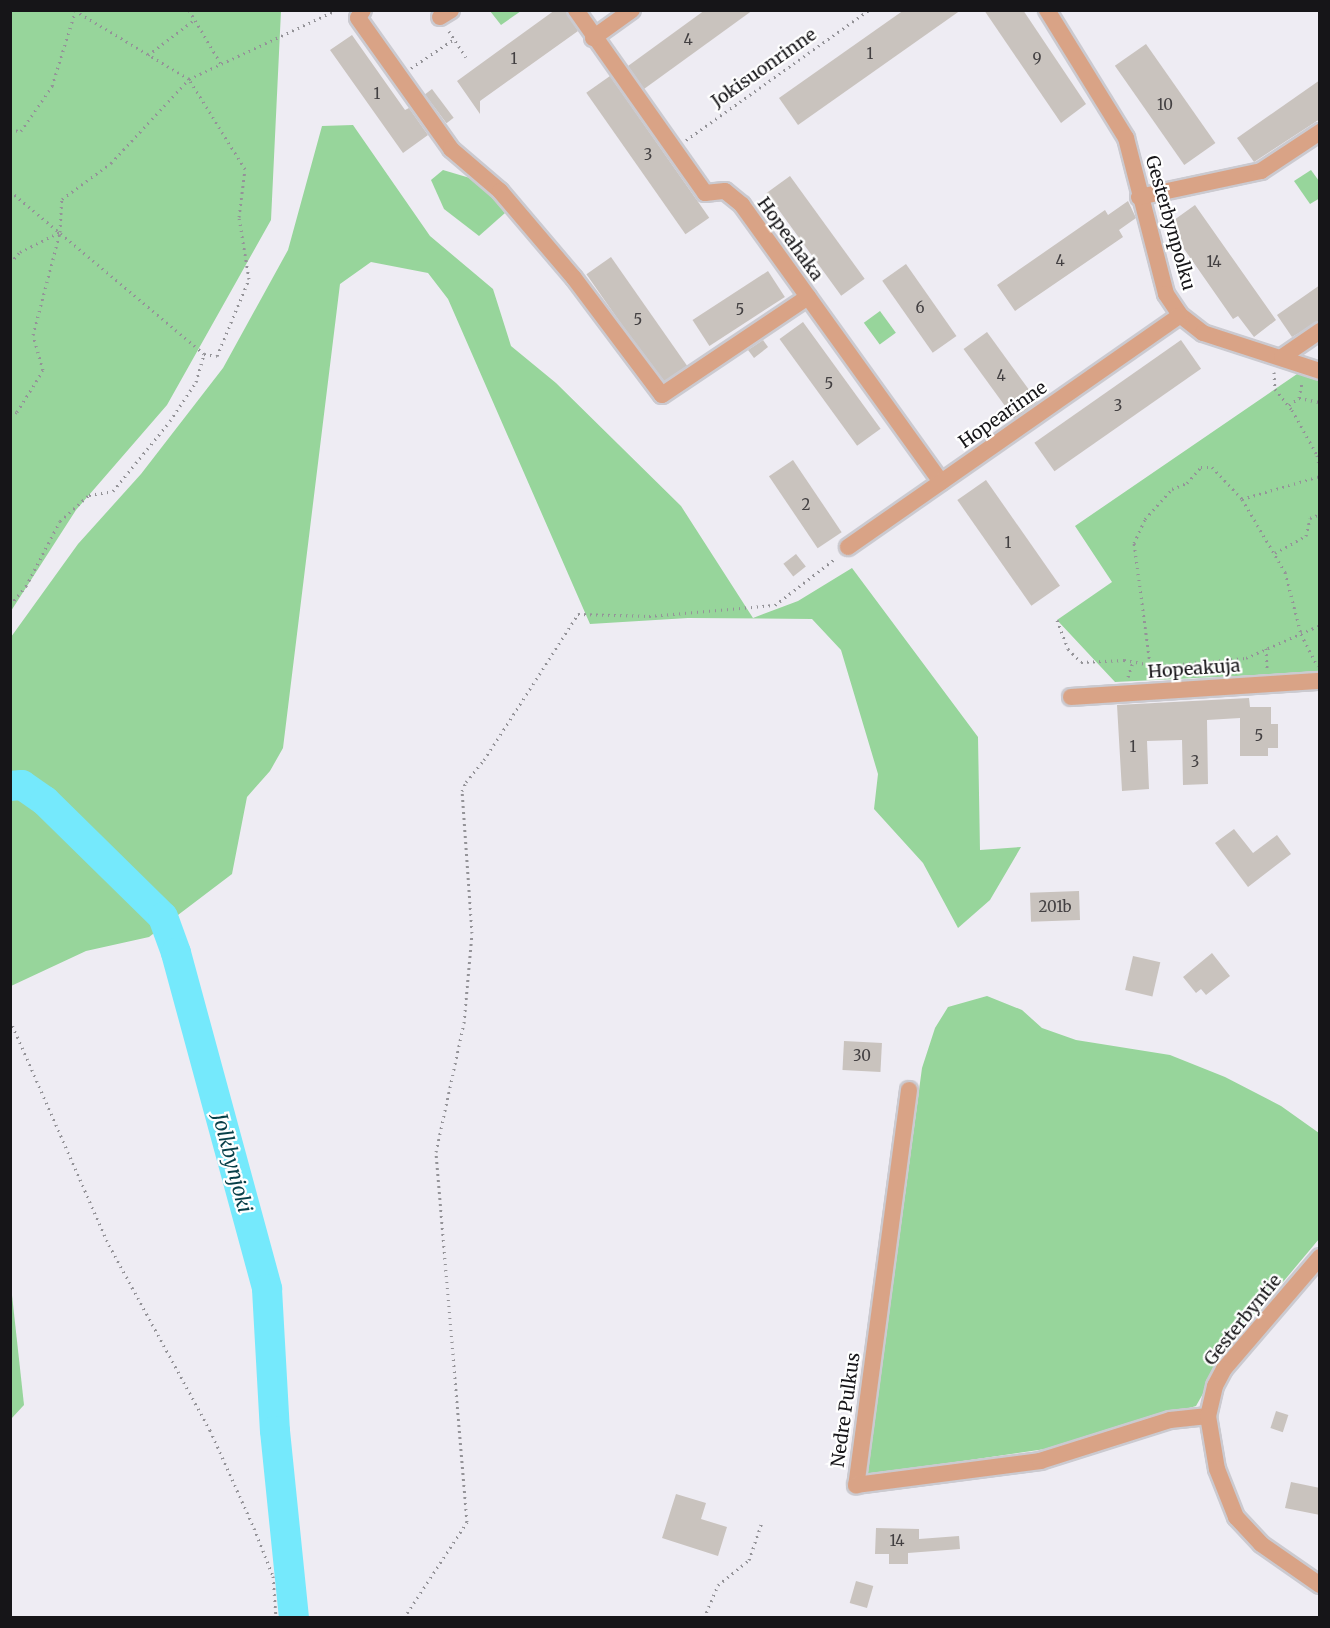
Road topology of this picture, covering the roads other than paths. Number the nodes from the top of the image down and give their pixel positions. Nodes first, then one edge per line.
1 (363, 10) edge
2 (576, 10) edge
3 (632, 10) edge
4 (1047, 10) edge
5 (593, 38) junction
6 (1320, 132) edge
7 (1139, 197) junction
8 (808, 297) junction
9 (1180, 315) junction
10 (1320, 331) edge
11 (1282, 357) junction
12 (1320, 371) edge
13 (942, 482) junction
14 (848, 547) road end
15 (1315, 681) edge
16 (1071, 697) dead end
17 (909, 1090) dead end
18 (1320, 1257) edge
19 (1208, 1416) junction
20 (1320, 1585) edge

1 - 8 street
2 - 5 street, Hopeahaka
3 - 5 street
4 - 7 street, Gesterbynpolku
5 - 8 street, Hopeahaka
6 - 7 street
7 - 9 street, Gesterbynpolku
8 - 13 street, Hopeahaka
9 - 11 street, Gesterbynpolku
9 - 13 street, Hopearinne
10 - 11 street
11 - 12 street, Gesterbynpolku
13 - 14 street, Hopearinne
15 - 16 street, Hopeakuja
17 - 19 street, Nedre Pulkus
18 - 19 street, Gesterbyntie
19 - 20 street, Gesterbyntie

